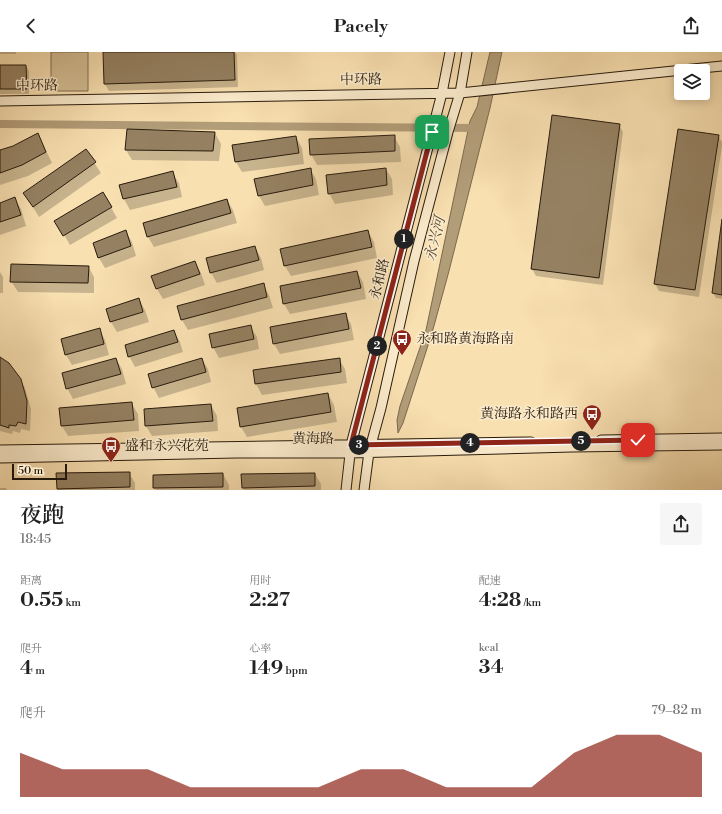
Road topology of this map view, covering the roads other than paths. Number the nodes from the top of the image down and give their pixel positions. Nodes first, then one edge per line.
1 (450, 52) edge
2 (468, 52) edge
3 (722, 66) edge
4 (442, 93) junction
5 (460, 93) junction
6 (0, 101) edge
7 (722, 438) edge
8 (722, 445) edge
9 (350, 449) junction
10 (370, 449) junction
11 (0, 450) edge
12 (0, 458) edge
13 (346, 490) edge
14 (364, 490) edge

1 - 4 main road, 永和路
2 - 5 main road, 永和路
3 - 5 main road, 中环路
4 - 5 main road, 中环路
4 - 6 main road, 中环路
4 - 9 main road, 永和路
5 - 10 main road, 永和路
7 - 10 main road, 黄海路
8 - 10 main road, 黄海路
9 - 10 main road, 黄海路
9 - 11 main road, 黄海路
9 - 12 main road, 黄海路
9 - 13 main road, 永和路
10 - 14 main road, 永和路

